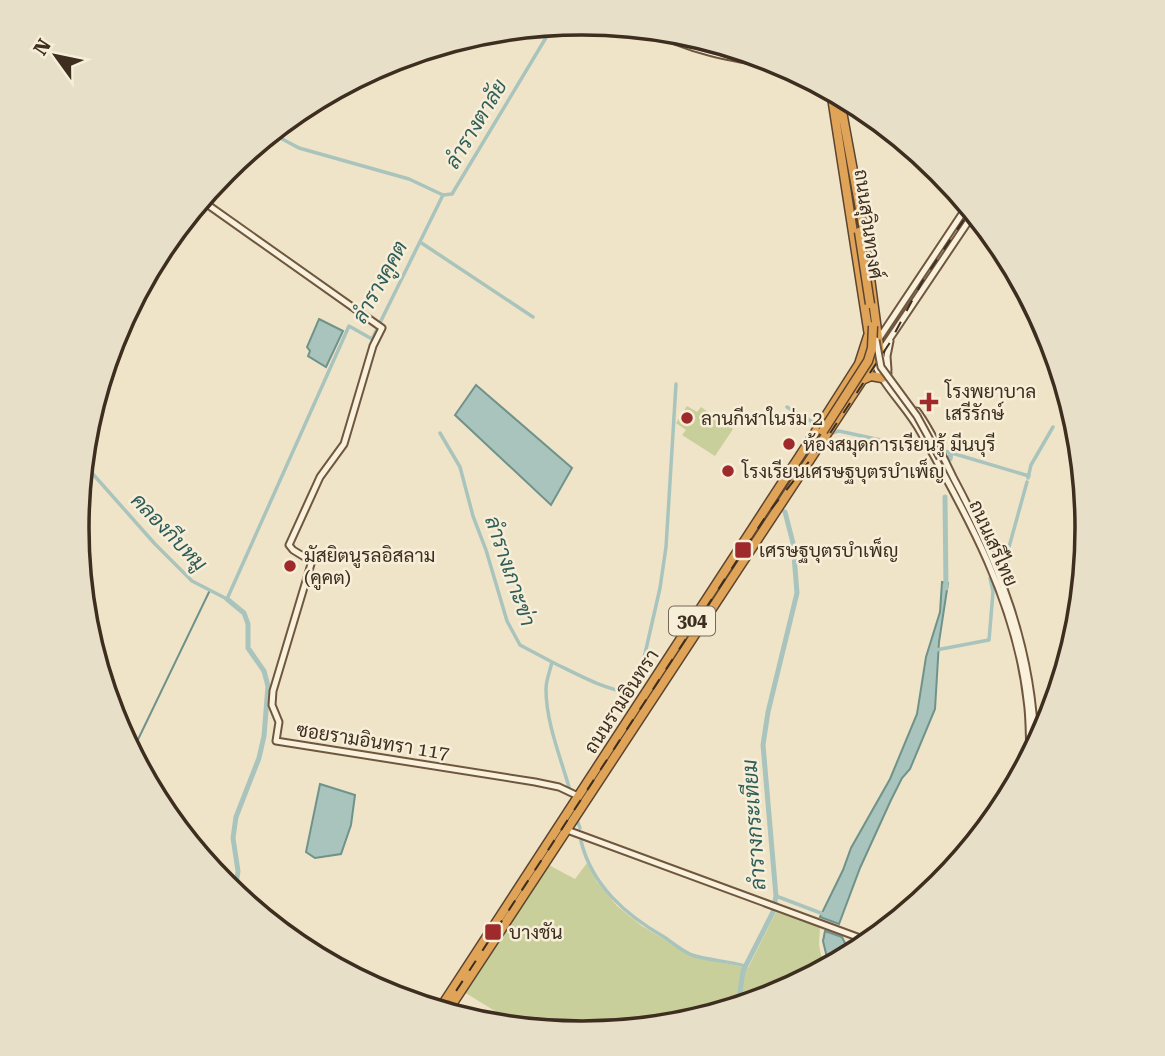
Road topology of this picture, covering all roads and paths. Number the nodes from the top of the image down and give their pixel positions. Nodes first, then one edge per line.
1 (687, 46) edge
2 (706, 51) edge
3 (833, 104) edge
4 (841, 109) edge
5 (853, 178) junction
6 (209, 206) edge
7 (962, 214) edge
8 (968, 221) edge
9 (954, 226) junction
10 (961, 232) junction
11 (873, 294) junction
12 (864, 298) junction
13 (893, 317) junction
14 (872, 325) junction
15 (892, 335) junction
16 (878, 340) junction
17 (876, 351) junction
18 (874, 362) junction
19 (886, 377) junction
20 (862, 380) junction
21 (845, 399) junction
22 (911, 410) junction
23 (820, 431) junction
24 (939, 458) junction
25 (792, 485) junction
26 (994, 569) junction
27 (998, 577) junction
28 (1034, 725) edge
29 (1029, 738) edge
30 (578, 796) junction
31 (567, 830) junction
32 (520, 893) junction
33 (857, 937) edge
34 (445, 1001) edge
35 (453, 1003) edge

1 - 2 main road
3 - 12 highway, ถนนสุวินทวงศ์
4 - 5 highway, ถนนสุวินทวงศ์
5 - 11 highway, ถนนสุวินทวงศ์
5 - 14 highway, bridge
6 - 30 main road, ซอยรามอินทรา 117
7 - 9 main road
8 - 10 main road
9 - 10 main road
9 - 13 main road
10 - 15 main road
11 - 12 highway
11 - 14 highway, ถนนสุวินทวงศ์
12 - 14 highway, ถนนสุวินทวงศ์
13 - 14 main road
13 - 16 main road
14 - 16 highway, ถนนสุวินทวงศ์
14 - 17 highway, ถนนสุวินทวงศ์
14 - 23 highway, bridge
14 - 24 main road, bridge
15 - 17 main road
15 - 19 main road
16 - 17 highway, ถนนรามอินทรา / 304
17 - 18 highway, ถนนสุวินทวงศ์
17 - 19 main road, ถนนเสรีไทย
17 - 21 highway, ถนนรามอินทรา / 304
18 - 19 main road, ถนนเสรีไทย
18 - 20 highway, ถนนรามอินทรา / 304
19 - 20 highway
19 - 22 main road, ถนนเสรีไทย
20 - 21 highway, ถนนรามอินทรา / 304
21 - 23 highway, ถนนรามอินทรา / 304
21 - 25 highway, ถนนรามอินทรา / 304
22 - 24 main road, ถนนเสรีไทย, bridge
22 - 24 main road, ถนนเสรีไทย, bridge
23 - 25 highway
23 - 30 highway, ถนนรามอินทรา / 304
24 - 26 main road, ถนนเสรีไทย
24 - 26 main road, ถนนเสรีไทย
25 - 31 highway, ถนนรามอินทรา / 304
26 - 27 main road, ถนนเสรีไทย
27 - 28 main road, ถนนเสรีไทย
27 - 29 main road, ถนนเสรีไทย
30 - 32 highway, ถนนรามอินทรา / 304
31 - 32 highway, ถนนรามอินทรา / 304
31 - 33 main road
32 - 34 highway, ถนนรามอินทรา / 304
32 - 35 highway, ถนนรามอินทรา / 304

